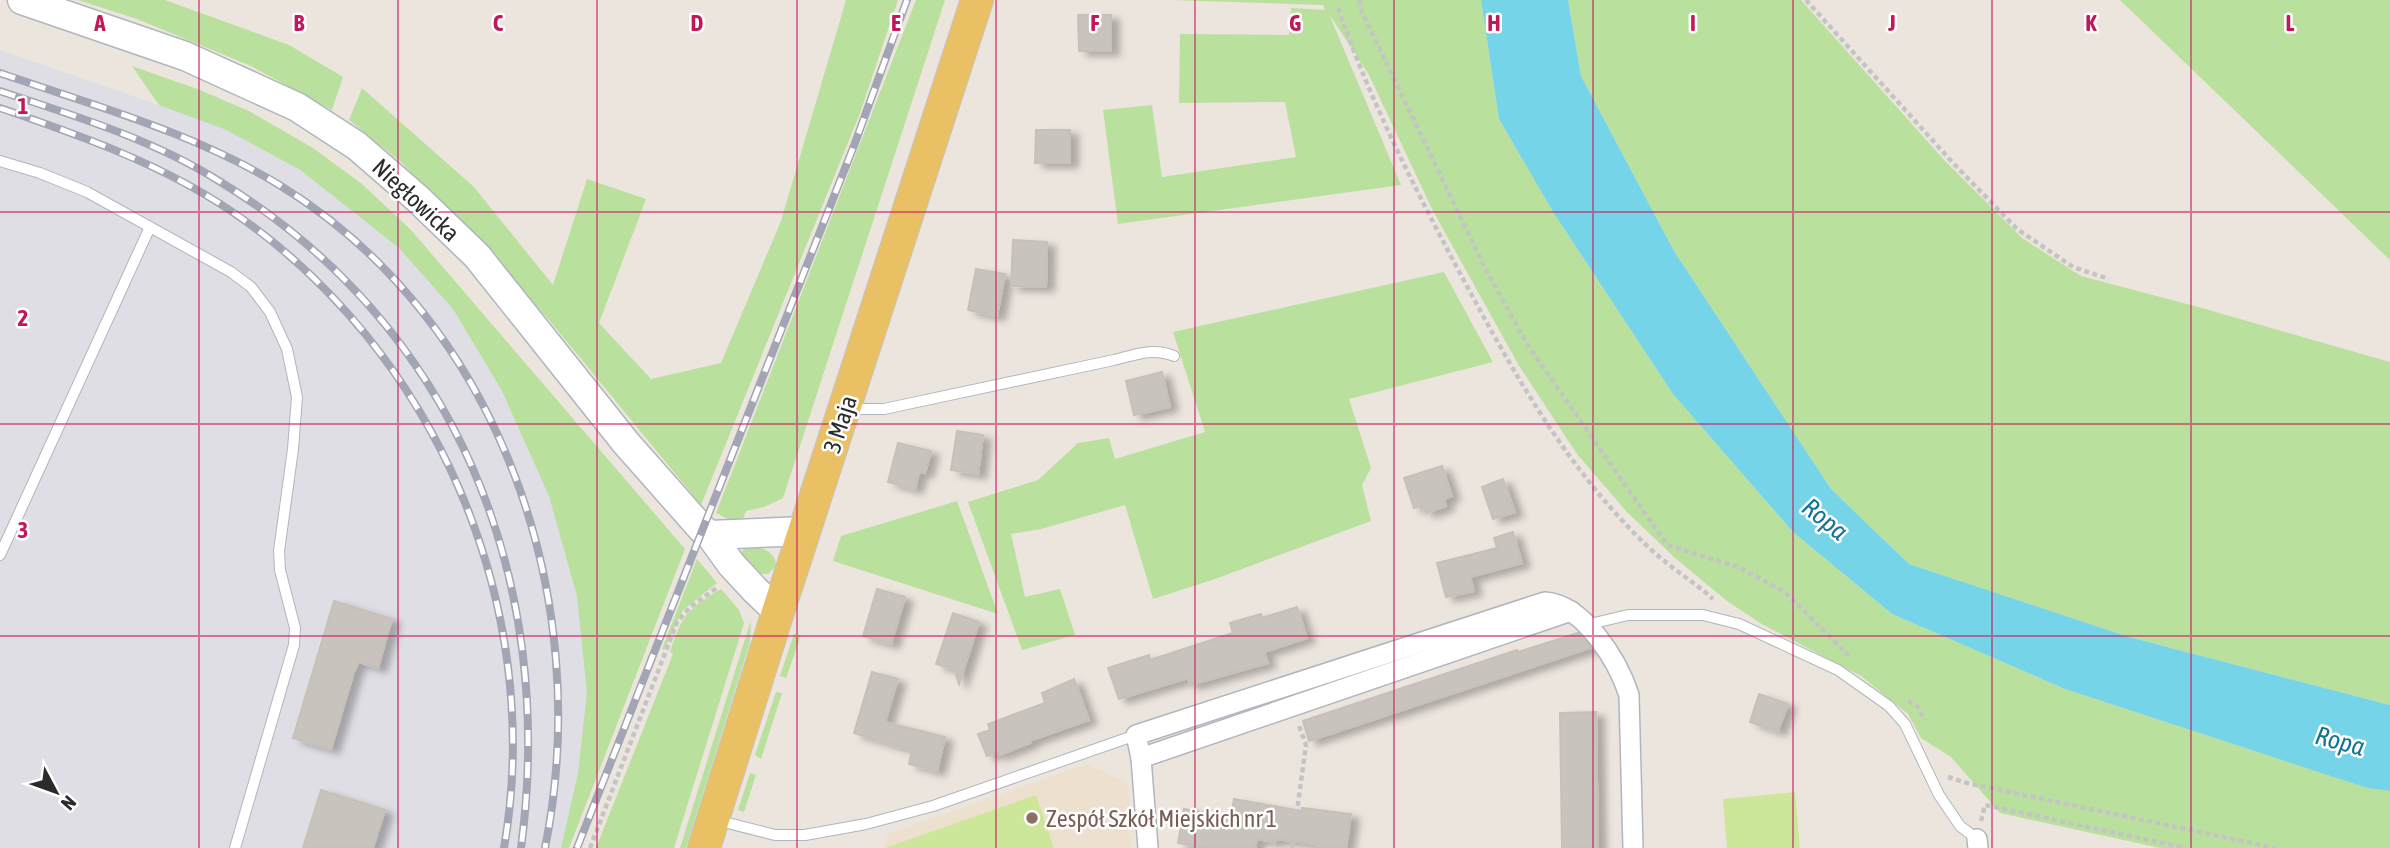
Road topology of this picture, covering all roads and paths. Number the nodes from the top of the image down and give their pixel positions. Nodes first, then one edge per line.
1 (22, 0) edge
2 (977, 0) edge
3 (1359, 0) edge
4 (1806, 0) edge
5 (1338, 8) dead end
6 (0, 161) edge
7 (150, 227) junction
8 (2109, 279) dead end
9 (1174, 356) dead end
10 (845, 409) junction
11 (804, 531) junction
12 (710, 535) junction
13 (0, 555) edge
14 (722, 584) dead end
15 (1572, 611) junction
16 (778, 612) junction
17 (1739, 624) junction
18 (1586, 625) junction
19 (1859, 665) dead end
20 (1898, 695) dead end
21 (1291, 706) junction
22 (1929, 731) dead end
23 (1136, 735) junction
24 (1141, 758) junction
25 (1944, 767) dead end
26 (709, 834) edge
27 (775, 835) junction
28 (1978, 844) edge
29 (235, 848) edge
30 (590, 848) edge
31 (771, 848) edge
32 (1148, 848) edge
33 (1292, 848) edge
34 (1633, 848) edge
35 (2186, 848) edge
36 (2275, 848) edge

1 - 12 street, Niegłowicka
2 - 10 main road, 3 Maja
3 - 19 path
4 - 8 path
5 - 17 path
6 - 7 lane
7 - 13 lane
7 - 29 lane
9 - 10 lane
10 - 11 main road, 3 Maja
11 - 12 street
11 - 16 main road, 3 Maja
12 - 16 street, Niegłowicka
14 - 30 path
15 - 18 street
15 - 21 street
15 - 23 street
16 - 26 main road, 3 Maja
17 - 18 lane
17 - 28 lane
18 - 34 street
20 - 22 path
21 - 24 street
21 - 33 path
23 - 24 street
23 - 27 lane
24 - 32 street
25 - 36 path
26 - 27 lane
27 - 31 lane
28 - 35 path

